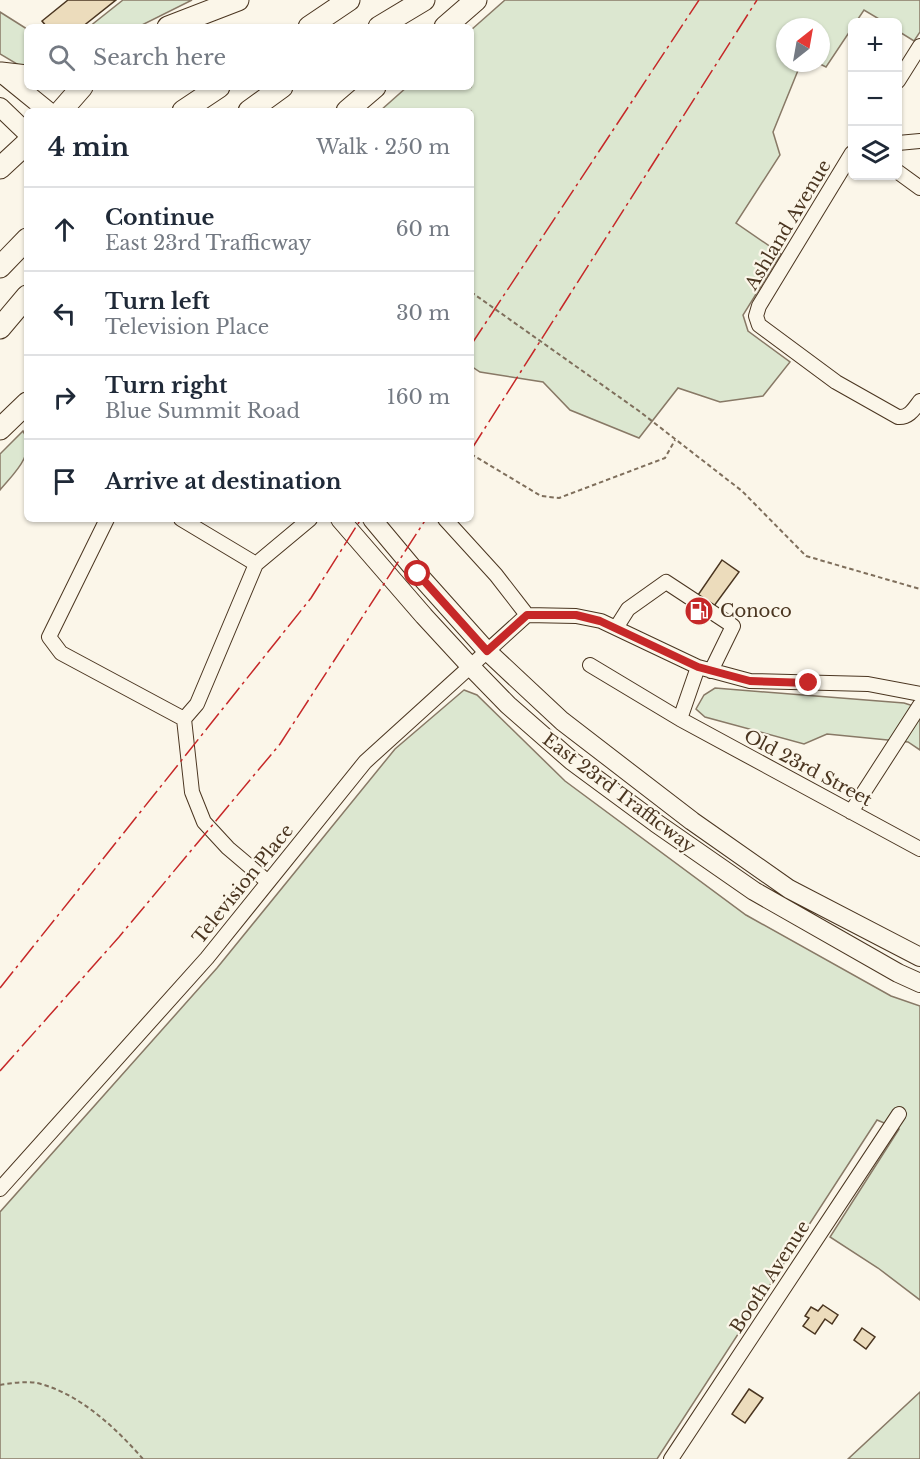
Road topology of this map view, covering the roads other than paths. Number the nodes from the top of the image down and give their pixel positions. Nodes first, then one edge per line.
1 (238, 0) edge
2 (349, 0) edge
3 (424, 0) edge
4 (476, 0) edge
5 (176, 24) edge
6 (313, 24) edge
7 (384, 24) edge
8 (448, 24) edge
9 (920, 46) edge
10 (0, 73) edge
11 (902, 73) edge
12 (24, 76) edge
13 (79, 90) edge
14 (214, 90) edge
15 (278, 90) edge
16 (372, 90) edge
17 (0, 107) edge
18 (44, 108) edge
19 (64, 108) edge
20 (188, 108) edge
21 (253, 108) edge
22 (350, 108) edge
23 (24, 130) edge
24 (920, 141) edge
25 (902, 143) edge
26 (24, 146) edge
27 (848, 160) edge
28 (0, 168) edge
29 (902, 175) edge
30 (920, 188) edge
31 (24, 242) edge
32 (0, 267) edge
33 (24, 300) edge
34 (0, 328) edge
35 (920, 402) edge
36 (24, 406) edge
37 (0, 429) edge
38 (106, 522) edge
39 (186, 522) edge
40 (306, 522) edge
41 (343, 522) edge
42 (375, 522) edge
43 (448, 522) edge
44 (256, 564) junction
45 (527, 615) junction
46 (616, 628) junction
47 (487, 651) junction
48 (590, 665) dead end
49 (471, 667) junction
50 (704, 669) junction
51 (920, 694) edge
52 (920, 705) edge
53 (184, 719) junction
54 (680, 719) junction
55 (851, 812) junction
56 (920, 849) edge
57 (268, 882) junction
58 (920, 957) edge
59 (920, 983) edge
60 (898, 1114) dead end
61 (0, 1189) edge
62 (671, 1459) edge

1 - 5 highway
2 - 6 highway
3 - 7 highway
4 - 8 highway
9 - 11 street
10 - 12 highway
10 - 18 main road
13 - 19 highway
14 - 20 highway
15 - 21 highway
16 - 22 highway
17 - 23 main road
24 - 25 street
26 - 28 highway
27 - 35 street, Ashland Avenue
29 - 30 street
31 - 32 highway
33 - 34 highway
36 - 37 highway
38 - 53 street
39 - 44 street
40 - 44 street
41 - 49 main road, East 23rd Trafficway
42 - 47 main road, East 23rd Trafficway
43 - 45 street
44 - 53 street
45 - 46 street
45 - 47 street, Television Place
46 - 50 street
46 - 50 street
47 - 49 street, Television Place
47 - 58 main road, East 23rd Trafficway
48 - 54 street, Old 23rd Street
49 - 57 street, Television Place
49 - 59 main road, East 23rd Trafficway
50 - 51 street
50 - 54 street
52 - 55 street
53 - 57 street
54 - 55 street, Old 23rd Street
55 - 56 street, Old 23rd Street
57 - 61 street, Television Place
60 - 62 street, Booth Avenue

